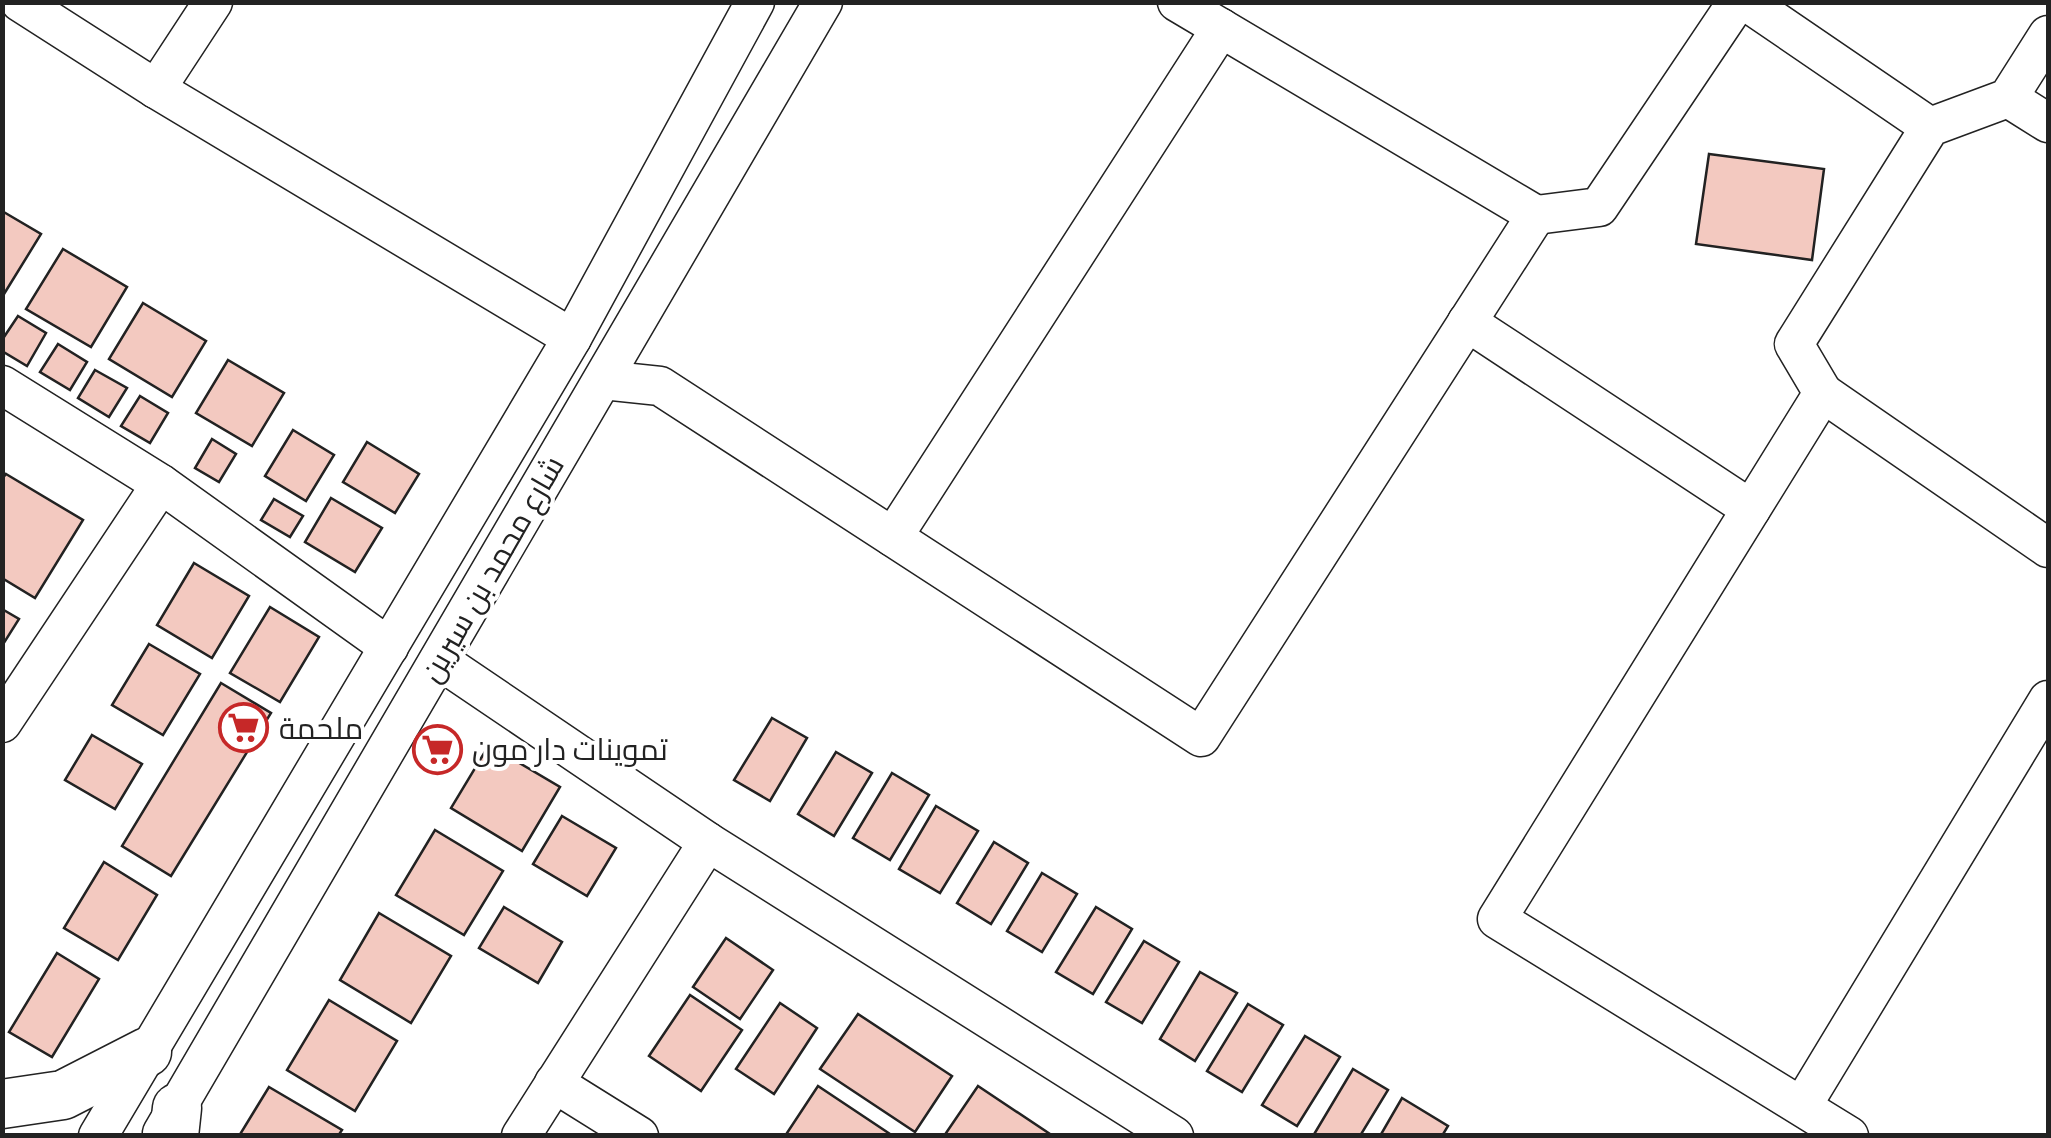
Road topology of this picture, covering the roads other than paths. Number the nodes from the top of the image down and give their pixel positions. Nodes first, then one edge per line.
1 (20, 2) edge
2 (213, 2) edge
3 (755, 2) edge
4 (823, 2) edge
5 (1177, 2) edge
6 (1737, 2) edge
7 (1747, 2) edge
8 (1221, 28) junction
9 (2048, 35) edge
10 (156, 89) junction
11 (2008, 98) junction
12 (2048, 124) edge
13 (1930, 127) junction
14 (1536, 215) junction
15 (1467, 322) junction
16 (572, 338) junction
17 (603, 380) junction
18 (2, 385) edge
19 (1823, 392) junction
20 (161, 484) junction
21 (1751, 509) junction
22 (893, 537) junction
23 (2048, 548) edge
24 (390, 647) junction
25 (439, 660) junction
26 (2048, 700) edge
27 (2, 723) edge
28 (708, 842) junction
29 (147, 1052) junction
30 (554, 1083) junction
31 (2, 1104) edge
32 (1802, 1106) junction
33 (171, 1126) edge
34 (98, 1136) edge
35 (521, 1136) edge
36 (639, 1136) edge
37 (1174, 1136) edge
38 (1850, 1136) edge

1 - 10 street
2 - 10 street
3 - 16 street, شارع محمد بن سيرين
4 - 17 street, شارع محمد بن سيرين
5 - 8 street
6 - 14 street
7 - 13 street
8 - 14 street
8 - 22 street
9 - 11 street
10 - 16 street
11 - 12 street
11 - 13 street
13 - 19 street
14 - 15 street
15 - 21 street
15 - 22 street
16 - 24 street, شارع محمد بن سيرين
17 - 22 street
17 - 25 street, شارع محمد بن سيرين
18 - 20 street
19 - 21 street
19 - 23 street
20 - 24 street
20 - 27 street
21 - 32 street
24 - 29 street, شارع محمد بن سيرين
25 - 28 street
25 - 33 street, شارع محمد بن سيرين
26 - 32 street
28 - 30 street
28 - 37 street
29 - 31 main road
29 - 34 street, شارع محمد بن سيرين
30 - 35 street
30 - 36 street
32 - 38 street

